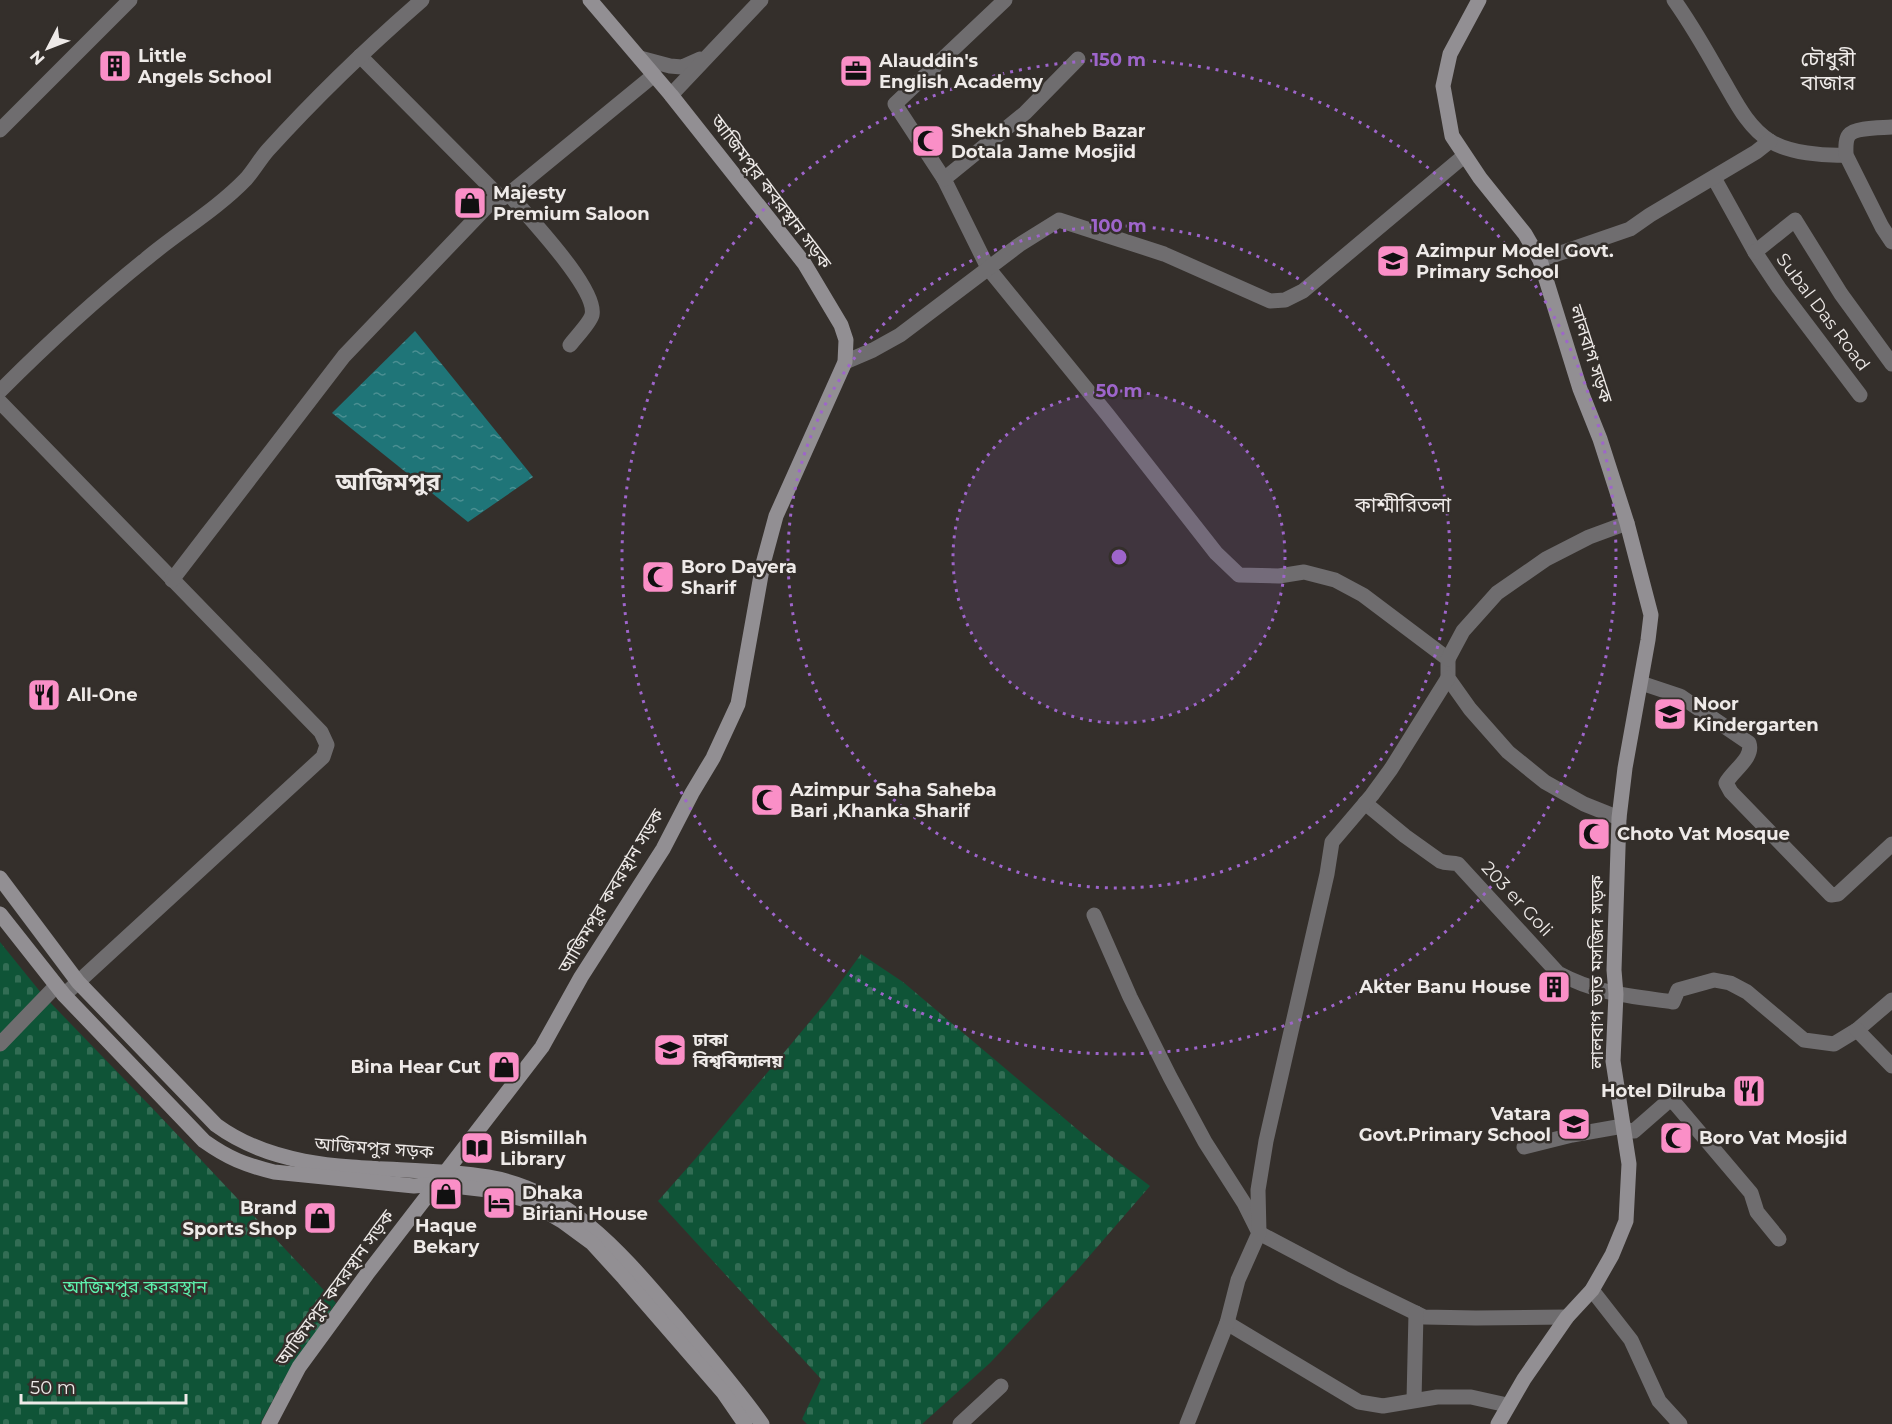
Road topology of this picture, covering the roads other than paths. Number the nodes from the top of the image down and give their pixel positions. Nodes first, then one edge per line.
1 (130, 0) edge
2 (422, 0) edge
3 (590, 0) edge
4 (760, 0) edge
5 (1005, 0) edge
6 (1479, 0) edge
7 (1674, 0) edge
8 (709, 55) junction
9 (360, 56) junction
10 (640, 58) junction
11 (1078, 59) dead end
12 (654, 75) junction
13 (671, 95) junction
14 (1892, 127) edge
15 (0, 130) edge
16 (1770, 141) junction
17 (1846, 155) junction
18 (1464, 156) junction
19 (1714, 178) junction
20 (944, 179) junction
21 (504, 195) junction
22 (1892, 242) edge
23 (1755, 252) junction
24 (1540, 260) junction
25 (988, 268) junction
26 (570, 345) dead end
27 (845, 362) junction
28 (1892, 364) edge
29 (0, 391) edge
30 (1860, 395) dead end
31 (0, 402) edge
32 (1627, 523) junction
33 (172, 580) junction
34 (1448, 659) junction
35 (1448, 678) junction
36 (1641, 683) junction
37 (1365, 803) junction
38 (1619, 818) junction
39 (1892, 844) edge
40 (0, 878) edge
41 (0, 914) edge
42 (1094, 915) dead end
43 (78, 982) junction
44 (60, 991) junction
45 (1616, 994) junction
46 (1892, 1000) edge
47 (1857, 1030) junction
48 (0, 1044) edge
49 (1892, 1066) edge
50 (1623, 1126) junction
51 (1524, 1147) dead end
52 (440, 1179) junction
53 (1259, 1233) junction
54 (1779, 1239) dead end
55 (1592, 1290) junction
56 (1416, 1313) junction
57 (1567, 1317) junction
58 (1227, 1323) junction
59 (1001, 1386) dead end
60 (1414, 1400) junction
61 (1503, 1418) edge
62 (268, 1424) edge
63 (745, 1424) edge
64 (762, 1424) edge
65 (960, 1424) edge
66 (1187, 1424) edge
67 (1680, 1424) edge

1 - 15 street
2 - 9 street
3 - 10 street, আজিমপুর কবরস্থান সড়ক
4 - 8 street
5 - 20 street
6 - 18 street, লালবাগ সড়ক
7 - 16 street
8 - 10 street
8 - 13 street
9 - 21 street
9 - 29 street
10 - 12 street, আজিমপুর কবরস্থান সড়ক
11 - 20 street
12 - 13 street, আজিমপুর কবরস্থান সড়ক
12 - 21 street
13 - 27 street, আজিমপুর কবরস্থান সড়ক
14 - 17 street
16 - 17 street
16 - 19 street
17 - 22 street
18 - 24 street, লালবাগ সড়ক
18 - 25 street
19 - 23 street, Subal Das Road
19 - 24 street
20 - 25 street
21 - 26 street
21 - 33 street
23 - 28 street, Subal Das Road
23 - 30 street, Subal Das Road
24 - 32 street, লালবাগ সড়ক
25 - 27 street
25 - 34 street
27 - 52 street, আজিমপুর কবরস্থান সড়ক
31 - 33 street
32 - 34 street
32 - 36 street, লালবাগ ভাত মসজিদ সড়ক
33 - 43 street
34 - 35 street
35 - 37 street
35 - 38 street
36 - 38 street, লালবাগ ভাত মসজিদ সড়ক
36 - 39 street
37 - 45 street, 203 er Goli
37 - 53 street
38 - 45 street, লালবাগ ভাত মসজিদ সড়ক
40 - 43 street, আজিমপুর সড়ক
41 - 44 street, আজিমপুর সড়ক
42 - 53 street
43 - 44 street
43 - 52 street, আজিমপুর সড়ক
44 - 48 street
44 - 52 street, আজিমপুর সড়ক
45 - 47 street, 203 er Goli
45 - 50 street, লালবাগ ভাত মসজিদ সড়ক
46 - 47 street
47 - 49 street
50 - 51 street
50 - 54 street
50 - 55 street, লালবাগ ভাত মসজিদ সড়ক
52 - 62 street, আজিমপুর কবরস্থান সড়ক
52 - 63 street, আজিমপুর সড়ক
52 - 64 street, আজিমপুর সড়ক
53 - 56 street
53 - 58 street
55 - 57 street, লালবাগ ভাত মসজিদ সড়ক
55 - 67 street
56 - 57 street
56 - 60 street
57 - 61 street, লালবাগ ভাত মসজিদ সড়ক
58 - 60 street
58 - 66 street
59 - 65 street
60 - 61 street

